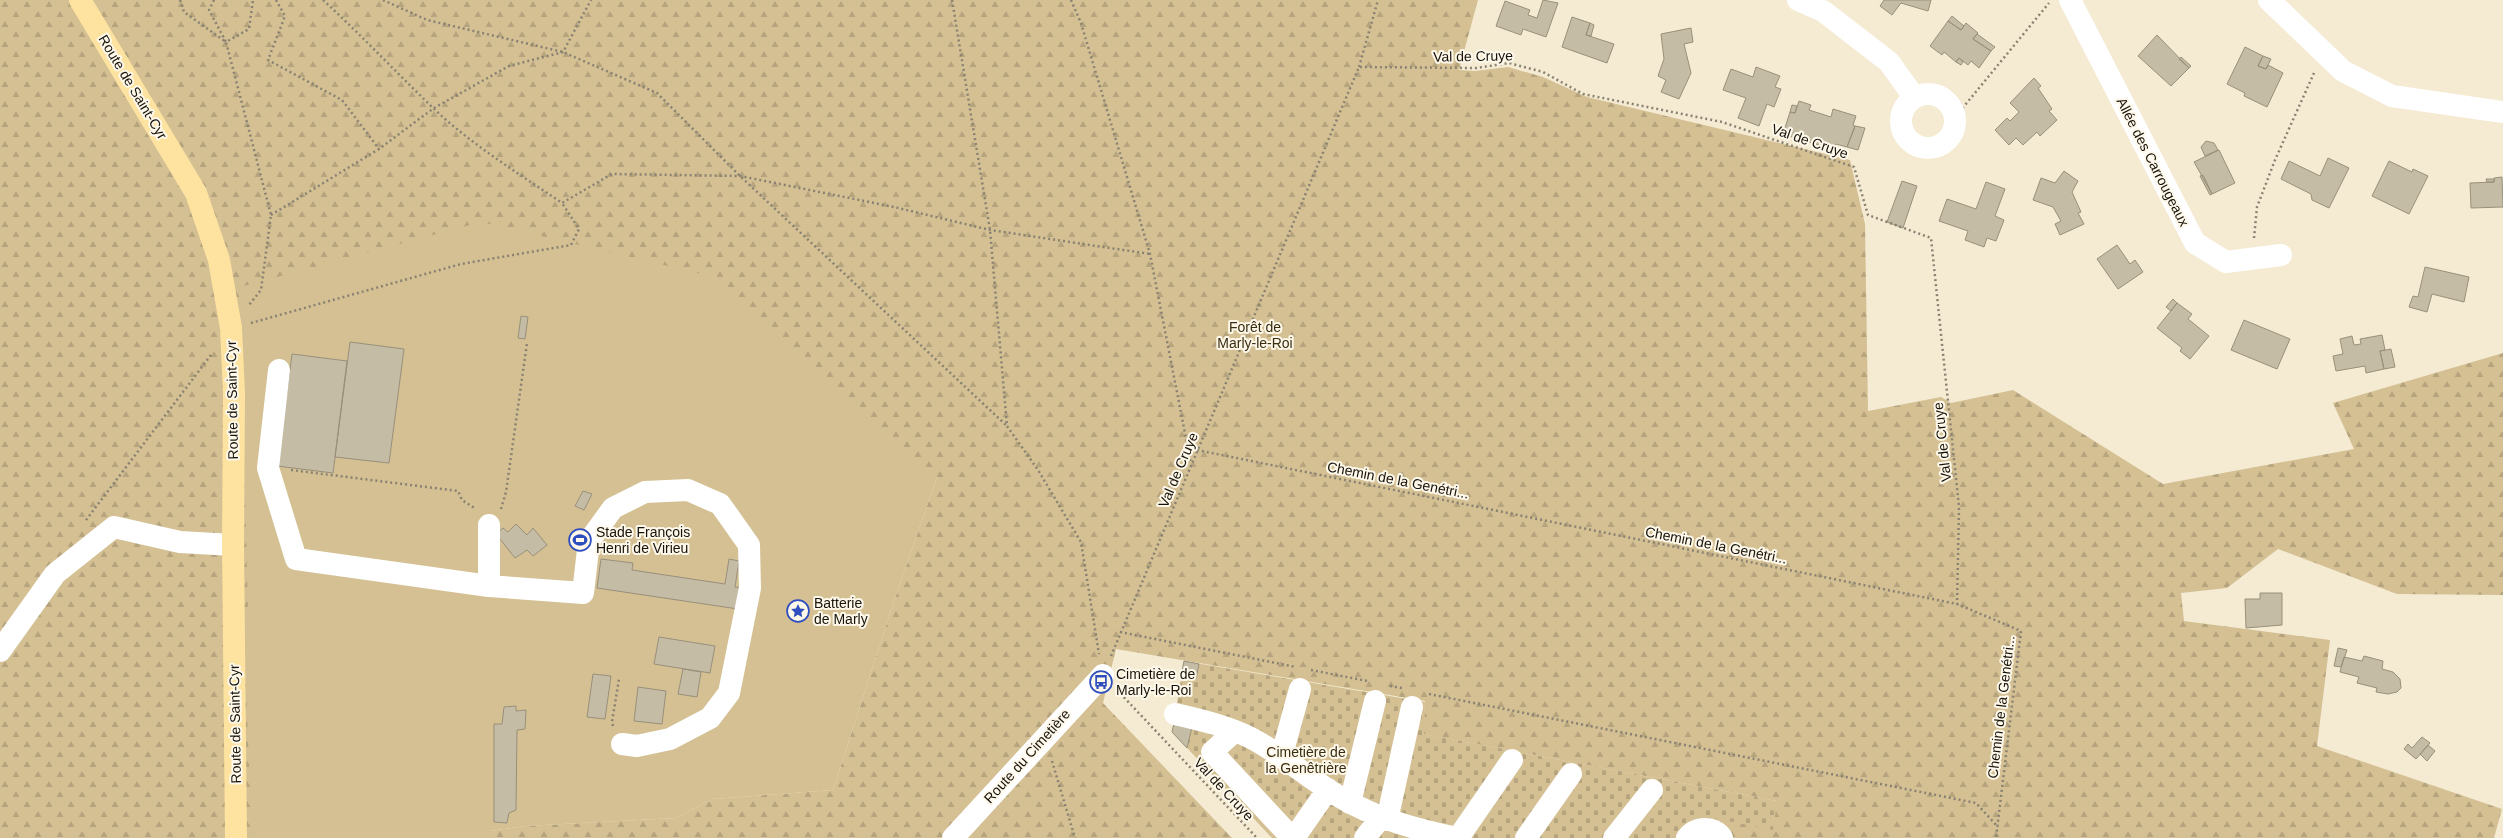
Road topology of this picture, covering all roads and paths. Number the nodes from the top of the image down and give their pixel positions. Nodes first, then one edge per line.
1 (80, 0) edge
2 (180, 0) edge
3 (214, 0) edge
4 (253, 0) edge
5 (276, 0) edge
6 (323, 0) edge
7 (383, 0) edge
8 (591, 0) edge
9 (952, 0) edge
10 (1072, 0) edge
11 (1378, 0) edge
12 (1798, 0) edge
13 (2052, 0) edge
14 (2070, 0) edge
15 (2269, 0) edge
16 (226, 42) junction
17 (563, 52) junction
18 (2323, 52) junction
19 (1359, 66) junction
20 (1914, 97) junction
21 (434, 108) junction
22 (2503, 112) edge
23 (1956, 116) junction
24 (378, 149) junction
25 (740, 176) junction
26 (562, 203) junction
27 (271, 215) junction
28 (990, 230) junction
29 (1150, 254) junction
30 (2280, 255) dead end
31 (2252, 258) junction
32 (231, 328) junction
33 (527, 343) dead end
34 (212, 354) dead end
35 (279, 370) dead end
36 (1007, 426) junction
37 (1197, 450) junction
38 (1191, 465) junction
39 (268, 468) junction
40 (83, 524) dead end
41 (490, 526) junction
42 (232, 545) junction
43 (489, 586) junction
44 (1957, 604) junction
45 (1120, 632) junction
46 (0, 651) edge
47 (1103, 675) junction
48 (1302, 675) junction
49 (619, 679) dead end
50 (1376, 689) junction
51 (1414, 696) junction
52 (1175, 714) dead end
53 (1235, 731) junction
54 (1045, 735) junction
55 (622, 744) joint
56 (1281, 758) junction
57 (1512, 760) dead end
58 (1571, 774) dead end
59 (1328, 789) junction
60 (1652, 790) dead end
61 (1350, 802) junction
62 (1384, 818) junction
63 (1998, 827) junction
64 (1448, 837) edge
65 (236, 838) edge
66 (953, 838) edge
67 (1075, 838) edge
68 (1257, 838) edge
69 (1293, 838) edge
70 (1365, 838) edge
71 (1526, 838) edge
72 (1614, 838) edge
73 (1686, 838) edge
74 (1722, 838) edge
75 (1996, 838) edge

1 - 32 main road, Route de Saint-Cyr
2 - 16 path
3 - 16 path
4 - 16 path
5 - 24 path
6 - 21 path
7 - 17 path
8 - 17 path
9 - 28 path
10 - 29 path
11 - 19 path, Val de Cruye
12 - 20 street
13 - 23 path
14 - 31 street, Allée des Carrougeaux
15 - 18 street
16 - 27 path
17 - 21 path
17 - 25 path
18 - 22 street
18 - 31 path
19 - 37 path, Val de Cruye
19 - 44 path, Val de Cruye
20 - 23 street
20 - 23 street
21 - 24 path
21 - 26 path
24 - 27 path
25 - 26 path
25 - 28 path
25 - 36 path
26 - 32 path
27 - 32 path
28 - 29 path
28 - 36 path
29 - 38 path
30 - 31 street, Allée des Carrougeaux
32 - 42 main road, Route de Saint-Cyr
33 - 41 path
34 - 40 path
35 - 39 street
36 - 47 path
37 - 38 path, Val de Cruye
37 - 44 path, Chemin de la Genétri...
38 - 45 path, Val de Cruye
39 - 41 path
39 - 43 street
41 - 43 street
42 - 46 street
42 - 65 main road, Route de Saint-Cyr
43 - 55 street
44 - 63 path, Chemin de la Genétri...
45 - 47 path, Val de Cruye
45 - 48 path
47 - 54 street, Route du Cimetière
47 - 68 path, Val de Cruye
48 - 50 path
48 - 56 street
49 - 55 path
50 - 51 path
50 - 61 street
51 - 62 street
51 - 63 path
52 - 53 street
53 - 56 street
53 - 69 street
54 - 66 street, Route du Cimetière
54 - 67 path
56 - 59 street
57 - 64 street
58 - 71 street
59 - 61 street
59 - 69 street
60 - 72 street
61 - 62 street
62 - 64 street
62 - 70 street
63 - 75 path, Chemin de la Genétri...
73 - 74 street

